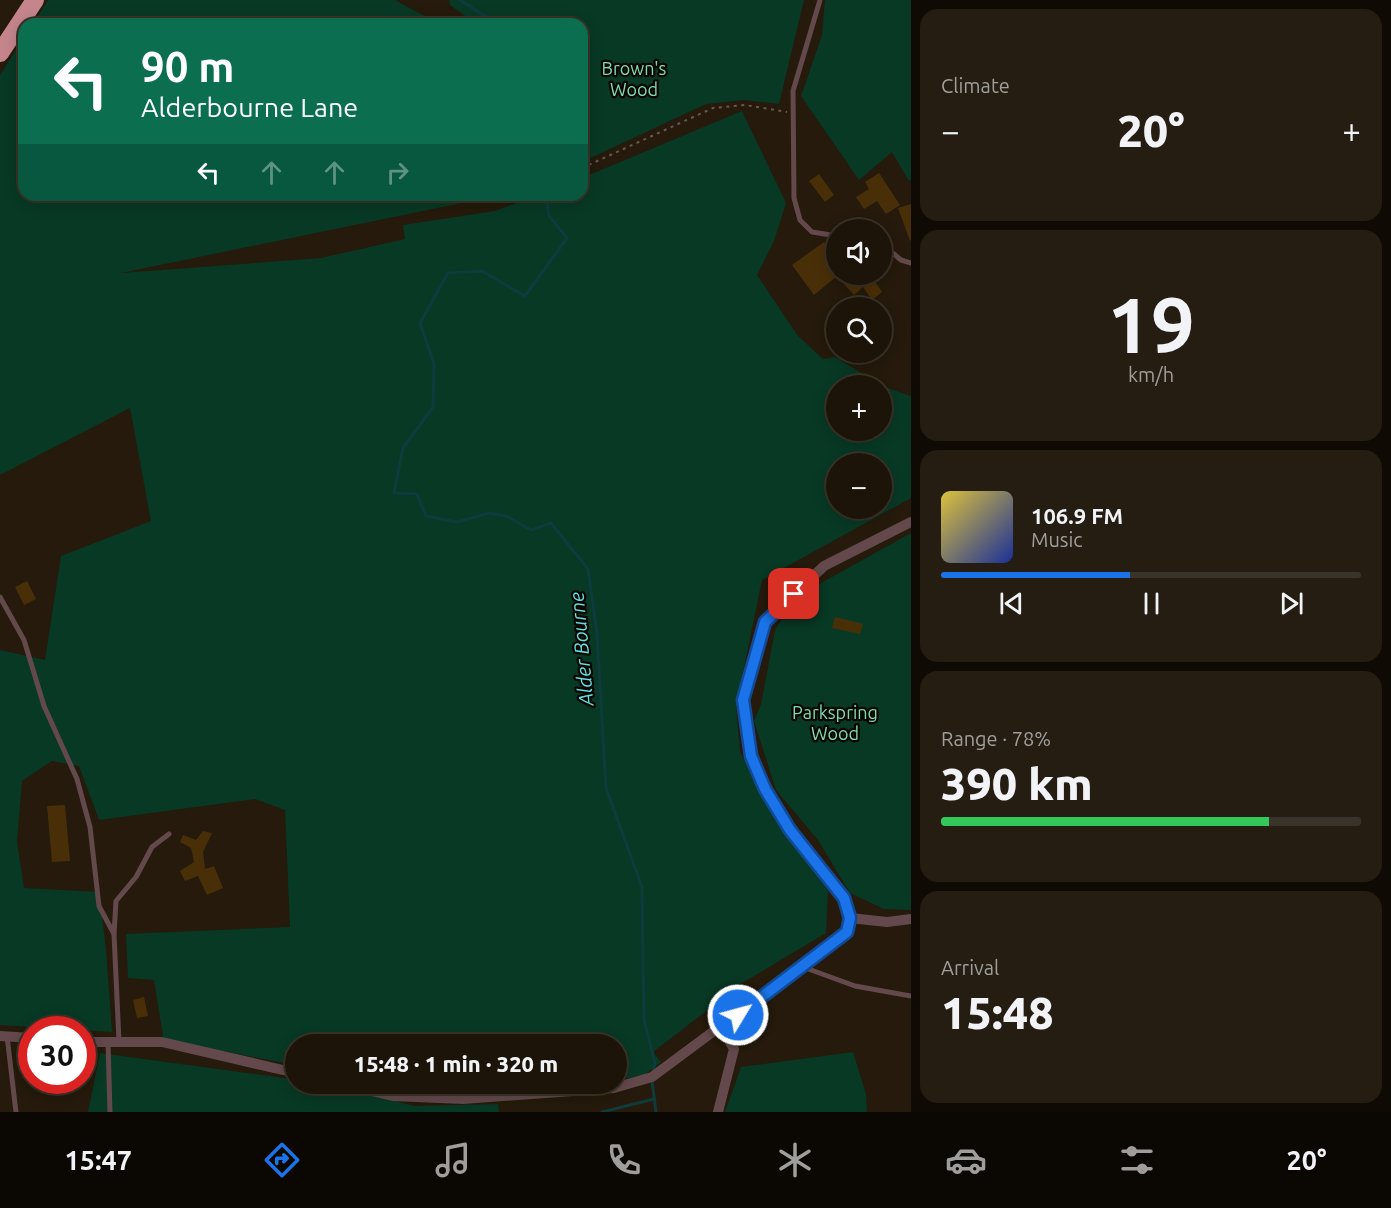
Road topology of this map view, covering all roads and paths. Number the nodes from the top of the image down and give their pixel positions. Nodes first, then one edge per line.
1 (35, 0) edge
2 (820, 0) edge
3 (23, 18) edge
4 (18, 26) edge
5 (0, 53) edge
6 (792, 113) junction
7 (588, 165) edge
8 (826, 234) edge
9 (892, 252) edge
10 (911, 263) edge
11 (911, 522) edge
12 (0, 597) edge
13 (170, 834) dead end
14 (850, 918) junction
15 (911, 919) edge
16 (114, 934) junction
17 (803, 967) junction
18 (911, 996) edge
19 (722, 1027) junction
20 (4, 1036) edge
21 (96, 1042) edge
22 (113, 1043) junction
23 (285, 1070) edge
24 (627, 1084) edge
25 (384, 1094) edge
26 (532, 1094) edge
27 (16, 1112) edge
28 (110, 1112) edge
29 (718, 1112) edge

1 - 3 highway
2 - 6 lane
4 - 5 highway
6 - 7 path
6 - 8 lane
9 - 10 lane
11 - 14 street
12 - 16 lane
13 - 16 lane
14 - 15 street
14 - 17 street
16 - 22 lane
17 - 18 lane
17 - 19 street
19 - 24 street
19 - 29 street
20 - 27 lane
21 - 22 street
22 - 23 street
22 - 28 lane
25 - 26 street

